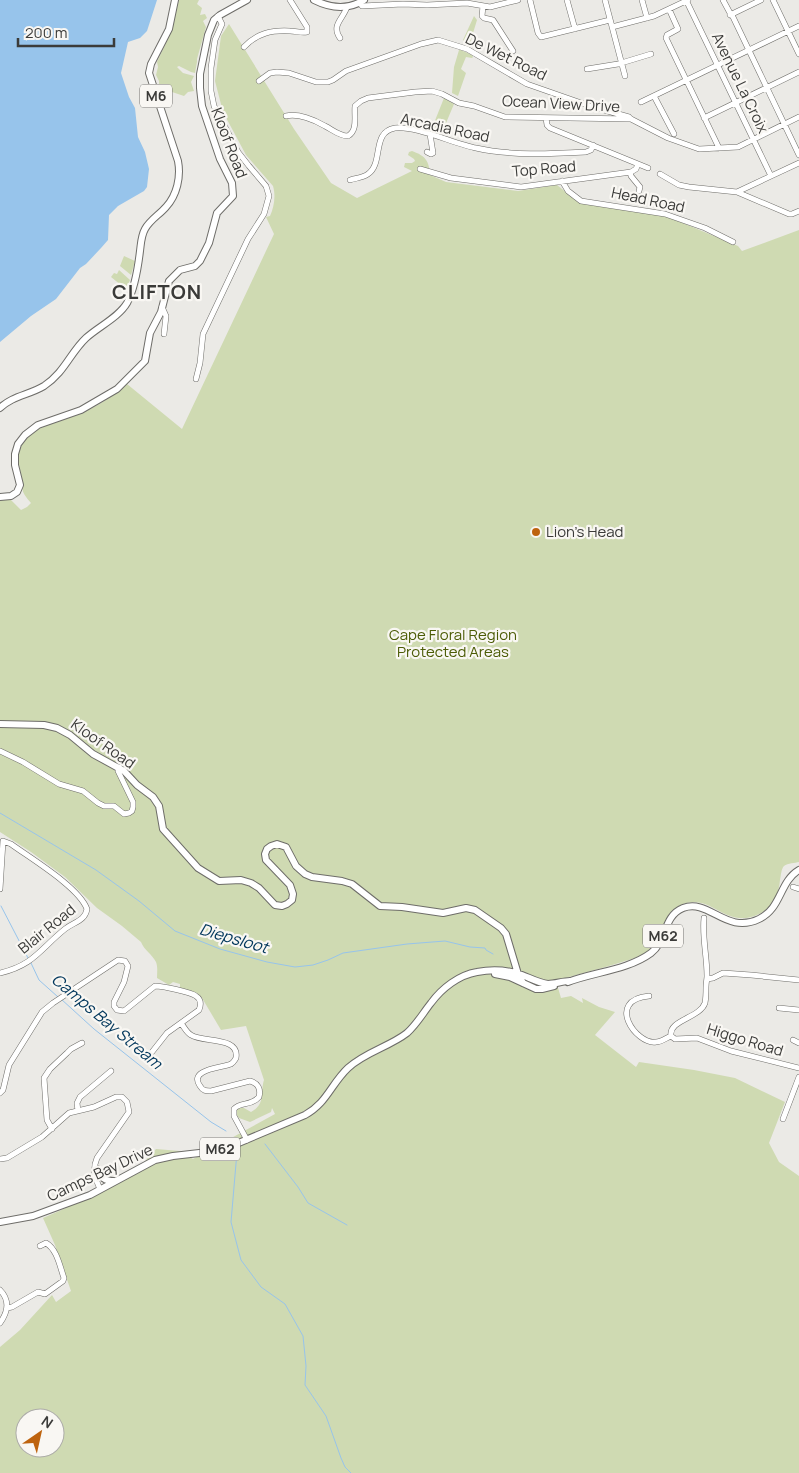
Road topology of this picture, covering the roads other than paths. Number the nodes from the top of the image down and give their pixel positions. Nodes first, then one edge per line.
1 (175, 0) edge
2 (247, 0) edge
3 (290, 0) edge
4 (314, 0) edge
5 (518, 0) edge
6 (530, 0) edge
7 (567, 0) edge
8 (605, 0) edge
9 (642, 0) edge
10 (687, 0) edge
11 (723, 0) edge
12 (761, 0) edge
13 (773, 0) edge
14 (362, 1) edge
15 (347, 6) junction
16 (483, 6) junction
17 (668, 9) junction
18 (730, 14) junction
19 (218, 16) junction
20 (647, 18) junction
21 (610, 20) junction
22 (212, 25) junction
23 (799, 26) edge
24 (612, 27) junction
25 (575, 29) junction
26 (218, 30) junction
27 (788, 32) junction
28 (340, 38) dead end
29 (244, 47) dead end
30 (748, 51) junction
31 (513, 52) dead end
32 (651, 54) dead end
33 (799, 54) edge
34 (621, 63) junction
35 (717, 66) junction
36 (587, 69) dead end
37 (799, 72) edge
38 (625, 76) dead end
39 (259, 81) dead end
40 (686, 81) junction
41 (765, 88) junction
42 (654, 96) junction
43 (641, 102) dead end
44 (735, 102) junction
45 (286, 116) dead end
46 (799, 117) edge
47 (546, 118) junction
48 (704, 118) junction
49 (631, 119) junction
50 (783, 125) junction
51 (430, 134) junction
52 (674, 134) dead end
53 (753, 139) junction
54 (792, 143) junction
55 (593, 145) junction
56 (719, 148) junction
57 (427, 152) dead end
58 (799, 155) edge
59 (799, 162) edge
60 (638, 164) junction
61 (648, 168) dead end
62 (420, 169) dead end
63 (630, 172) junction
64 (660, 174) dead end
65 (771, 176) junction
66 (350, 180) dead end
67 (562, 182) junction
68 (747, 188) junction
69 (639, 191) dead end
70 (737, 192) junction
71 (748, 197) junction
72 (799, 211) edge
73 (733, 242) dead end
74 (162, 307) junction
75 (164, 334) dead end
76 (196, 379) dead end
77 (0, 408) edge
78 (0, 497) edge
79 (0, 724) edge
80 (0, 751) edge
81 (118, 768) junction
82 (799, 870) edge
83 (0, 889) edge
84 (704, 918) dead end
85 (0, 974) edge
86 (518, 974) junction
87 (707, 979) junction
88 (799, 980) edge
89 (528, 981) junction
90 (570, 981) junction
91 (450, 984) junction
92 (649, 996) dead end
93 (779, 1008) dead end
94 (799, 1008) edge
95 (181, 1023) junction
96 (671, 1036) junction
97 (793, 1040) dead end
98 (82, 1043) dead end
99 (799, 1043) edge
100 (152, 1052) dead end
101 (799, 1068) edge
102 (111, 1071) dead end
103 (799, 1077) edge
104 (0, 1093) edge
105 (78, 1111) junction
106 (783, 1119) dead end
107 (52, 1129) junction
108 (247, 1140) junction
109 (100, 1154) junction
110 (0, 1159) edge
111 (97, 1169) junction
112 (116, 1181) junction
113 (102, 1188) junction
114 (0, 1222) edge
115 (40, 1246) dead end
116 (60, 1267) junction
117 (54, 1271) dead end
118 (0, 1290) edge
119 (7, 1308) junction
120 (0, 1323) edge

1 - 77 main road, M6
2 - 19 main road, Kloof Road
3 - 29 street
4 - 15 main road
5 - 16 street
6 - 25 street
7 - 25 street
8 - 21 street
9 - 20 street
10 - 17 street
10 - 35 street, Avenue La Croix
11 - 18 street
12 - 18 street
13 - 27 street
14 - 15 main road
14 - 16 street
15 - 28 street
16 - 31 street
17 - 20 street
17 - 40 street
18 - 30 street
19 - 22 main road, Kloof Road
19 - 26 street
20 - 24 street
21 - 24 street
21 - 25 street
22 - 26 street
22 - 74 main road, Kloof Road
23 - 27 street
24 - 34 street
26 - 76 street
27 - 30 street
27 - 33 street
30 - 35 street
30 - 41 street
32 - 34 street
34 - 36 street
34 - 38 street
35 - 40 street
35 - 44 street, Avenue La Croix
37 - 41 street
39 - 49 street, De Wet Road
40 - 42 street
40 - 48 street
41 - 44 street
41 - 50 street
42 - 43 street
42 - 52 street
44 - 48 street
44 - 53 street, Avenue La Croix
45 - 47 street, Ocean View Drive
46 - 50 street, Ocean View Drive
47 - 49 street, Ocean View Drive
47 - 55 street
48 - 56 street
49 - 56 street, Ocean View Drive
50 - 53 street, Ocean View Drive
50 - 54 street
51 - 55 street, Arcadia Road
51 - 57 street
51 - 66 street, Arcadia Road
53 - 56 street, Ocean View Drive
53 - 65 street, Avenue La Croix
54 - 58 street
54 - 59 street
55 - 60 street
59 - 65 street
60 - 61 street
60 - 63 street
62 - 67 street, Top Road
63 - 67 street, Top Road
63 - 69 street
64 - 70 street
65 - 68 street
67 - 73 street, Head Road
68 - 70 street
68 - 71 street
70 - 71 street
71 - 72 street
74 - 75 street
74 - 78 main road, Kloof Road
79 - 81 main road, Kloof Road
80 - 81 street
81 - 86 main road, Kloof Road
82 - 90 main road, M62
83 - 85 street, Blair Road
84 - 87 street, Higgo Road
86 - 89 main road, Camps Bay Drive / M62
86 - 91 main road, Camps Bay Drive / M62
87 - 88 street
87 - 96 street, Higgo Road
89 - 90 main road, M62
89 - 90 main road, M62
89 - 91 main road, Camps Bay Drive / M62
91 - 108 main road, Camps Bay Drive / M62
92 - 96 street
93 - 94 street
95 - 100 street
95 - 104 street
95 - 108 street
96 - 101 street, Higgo Road
97 - 99 street
98 - 107 street
102 - 105 street
103 - 106 street
105 - 107 street
105 - 109 street
107 - 110 street
108 - 112 main road, Camps Bay Drive / M62
109 - 111 street
109 - 113 street
111 - 112 main road
111 - 113 street
112 - 113 main road, Camps Bay Drive / M62
113 - 114 main road, Camps Bay Drive / M62
115 - 116 street
116 - 117 street
116 - 119 street
118 - 119 street
119 - 120 street

